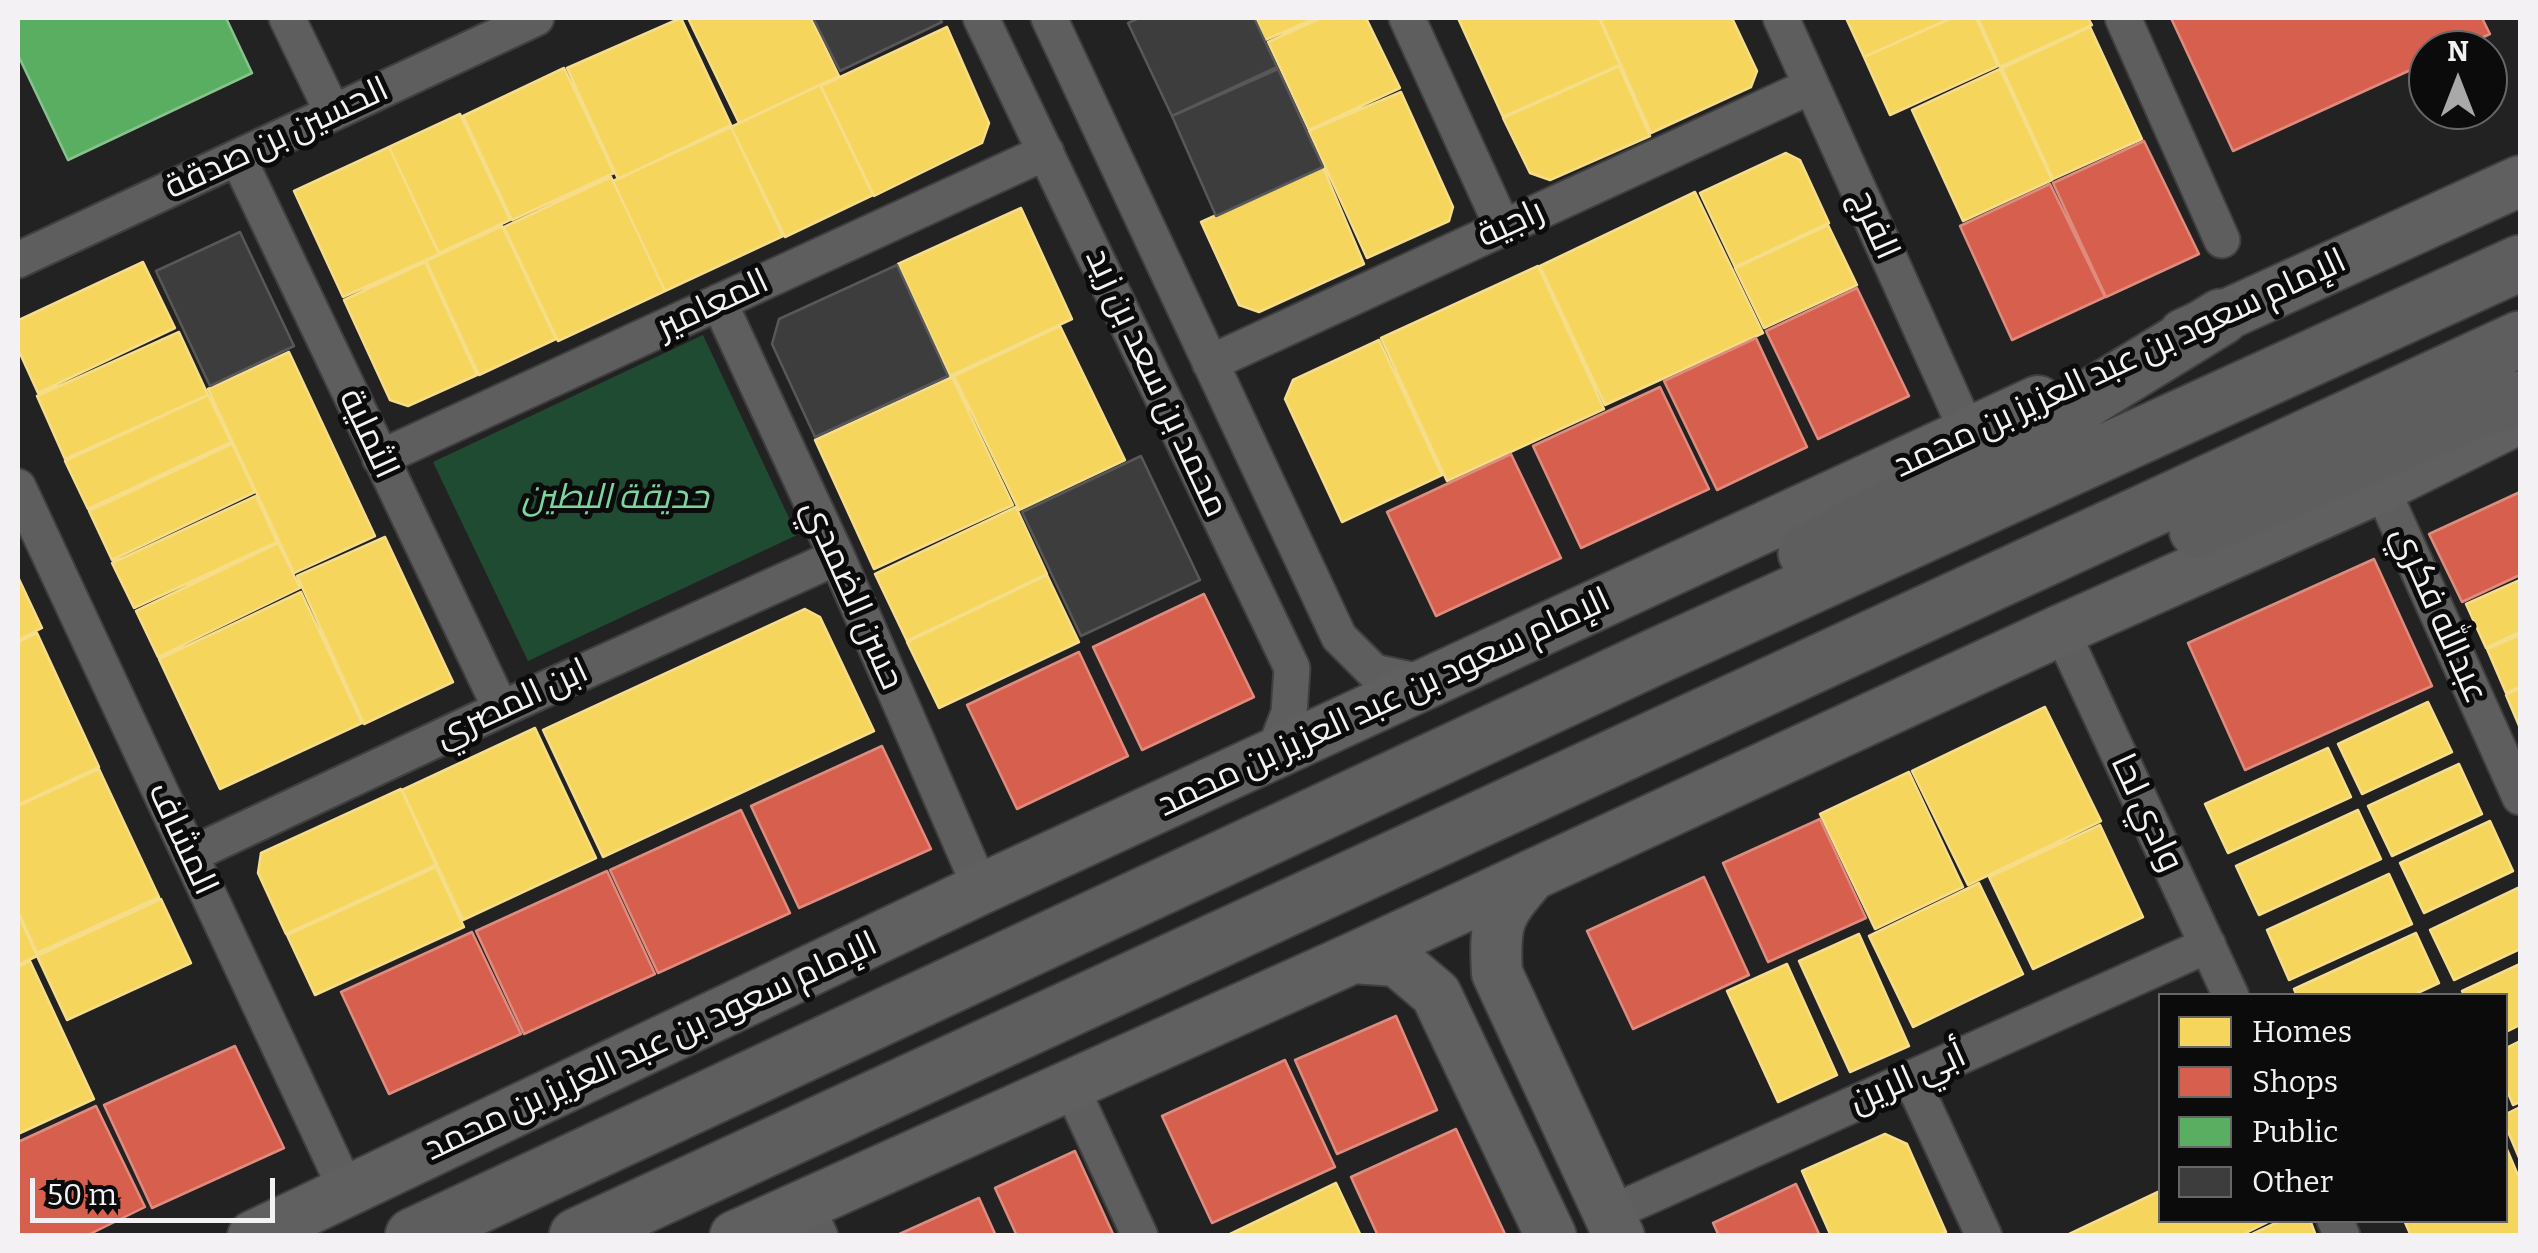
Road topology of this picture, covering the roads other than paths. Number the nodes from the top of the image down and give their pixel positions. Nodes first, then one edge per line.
1 (287, 18) edge
2 (536, 18) edge
3 (981, 18) edge
4 (1049, 18) edge
5 (1407, 18) edge
6 (1781, 18) edge
7 (2122, 18) edge
8 (1812, 86) junction
9 (333, 113) junction
10 (1046, 152) junction
11 (238, 158) junction
12 (2520, 181) edge
13 (1504, 228) junction
14 (2222, 240) dead end
15 (18, 260) edge
16 (2520, 264) edge
17 (720, 302) junction
18 (2221, 317) junction
19 (2520, 339) edge
20 (1210, 363) junction
21 (2520, 399) edge
22 (2520, 418) edge
23 (1968, 433) junction
24 (380, 458) junction
25 (18, 486) edge
26 (2381, 487) junction
27 (837, 557) junction
28 (1914, 623) junction
29 (2061, 630) junction
30 (1660, 656) junction
31 (1426, 683) junction
32 (501, 709) junction
33 (1274, 754) junction
34 (2520, 797) edge
35 (190, 855) junction
36 (1532, 874) junction
37 (981, 889) junction
38 (2208, 945) junction
39 (1353, 958) junction
40 (2230, 993) edge
41 (1512, 1004) junction
42 (1450, 1022) junction
43 (1911, 1078) junction
44 (1070, 1085) junction
45 (347, 1191) junction
46 (813, 1219) edge
47 (1614, 1225) edge
48 (254, 1236) edge
49 (413, 1236) edge
50 (577, 1236) edge
51 (735, 1236) edge
52 (1140, 1236) edge
53 (1550, 1236) edge
54 (1984, 1236) edge

1 - 9 street
2 - 9 street, الحسين بن صدقة
3 - 10 street, محمد بن سعد بن زيد
4 - 20 street, محمد بن سعد بن زيد
5 - 13 street
6 - 8 street, الفرج
7 - 14 street
8 - 13 street, راجية
8 - 23 street, الفرج
9 - 11 street, الحسين بن صدقة
10 - 17 street, المعامير
10 - 33 street, محمد بن سعد بن زيد
11 - 15 street, الحسين بن صدقة
11 - 24 street, الثملية
12 - 18 street, الإمام سعود بن عبد العزيز بن محمد
13 - 20 street, راجية
16 - 30 main road, الإمام سعود بن عبد العزيز بن محمد
17 - 24 street, المعامير
17 - 27 street, حسن الضمدي
18 - 23 street, الإمام سعود بن عبد العزيز بن محمد
18 - 30 main road
19 - 28 main road
20 - 31 street, محمد بن سعد بن زيد
21 - 28 main road
22 - 26 street
23 - 31 street, الإمام سعود بن عبد العزيز بن محمد
24 - 32 street, الثملية
25 - 35 street, المشاف
26 - 29 street
26 - 34 street, عبدالله فكري
27 - 32 street, ابن المصري
27 - 37 street, حسن الضمدي
28 - 50 main road
29 - 36 street
29 - 38 street, وادي لحا
30 - 49 main road, الإمام سعود بن عبد العزيز بن محمد
31 - 33 street, الإمام سعود بن عبد العزيز بن محمد
32 - 35 street, ابن المصري
33 - 37 street, الإمام سعود بن عبد العزيز بن محمد
35 - 45 street, المشاف
36 - 39 street
36 - 41 street
37 - 45 street, الإمام سعود بن عبد العزيز بن محمد
38 - 40 street, وادي لحا
38 - 43 street, أبي الرين
39 - 42 street
39 - 44 street
41 - 42 street
41 - 47 street
42 - 53 street
43 - 47 street, أبي الرين
43 - 54 street
44 - 46 street
44 - 52 street
45 - 48 street, الإمام سعود بن عبد العزيز بن محمد
46 - 51 street

